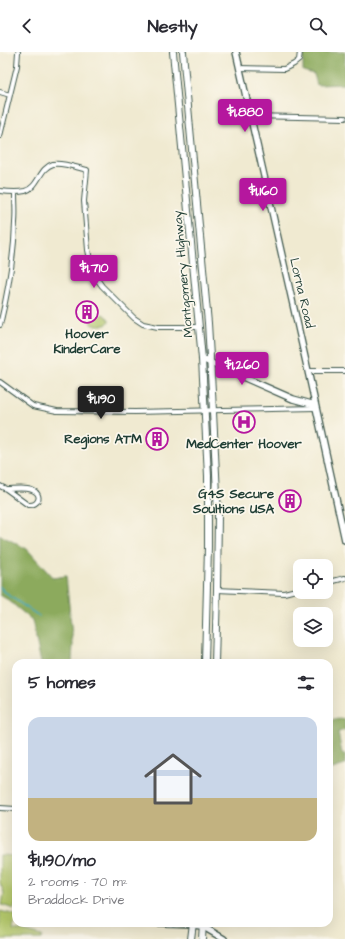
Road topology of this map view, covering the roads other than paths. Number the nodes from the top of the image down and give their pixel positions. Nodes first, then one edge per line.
1 (18, 52) edge
2 (173, 52) edge
3 (183, 52) edge
4 (236, 52) edge
5 (300, 52) edge
6 (239, 68) junction
7 (0, 92) edge
8 (10, 94) junction
9 (250, 116) junction
10 (345, 118) edge
11 (0, 136) edge
12 (0, 191) edge
13 (15, 192) junction
14 (0, 297) edge
15 (6, 298) junction
16 (0, 325) edge
17 (199, 327) junction
18 (202, 359) junction
19 (210, 363) junction
20 (308, 370) junction
21 (345, 371) edge
22 (0, 382) edge
23 (315, 406) junction
24 (204, 410) junction
25 (214, 410) junction
26 (0, 486) edge
27 (6, 489) junction
28 (345, 540) edge
29 (345, 578) edge
30 (333, 581) edge
31 (217, 590) junction
32 (293, 591) edge
33 (205, 659) edge
34 (215, 659) edge
35 (0, 808) edge
36 (12, 809) edge
37 (192, 927) edge
38 (203, 927) edge
39 (206, 927) edge
40 (191, 939) edge
41 (202, 939) edge
42 (224, 939) edge

1 - 8 street
2 - 17 main road, Montgomery Highway
3 - 19 main road, Montgomery Highway
4 - 6 street, Lorna Road
5 - 6 street
6 - 9 street, Lorna Road
7 - 8 street
8 - 11 street
9 - 10 street
9 - 20 street, Lorna Road
12 - 13 street
13 - 15 street
13 - 17 street
14 - 15 street
15 - 16 street
17 - 18 main road, Montgomery Highway
18 - 19 street
18 - 24 main road, Montgomery Highway
19 - 23 street
19 - 25 main road, Montgomery Highway
20 - 21 street
20 - 23 street, Lorna Road
22 - 24 street
23 - 25 street
23 - 28 street, Lorna Road
24 - 25 street
24 - 33 main road, Montgomery Highway
25 - 31 main road, Montgomery Highway
26 - 27 street
27 - 27 street
29 - 30 street
31 - 32 street
31 - 34 main road, Montgomery Highway
35 - 36 street
37 - 40 main road
38 - 41 main road
39 - 42 street

